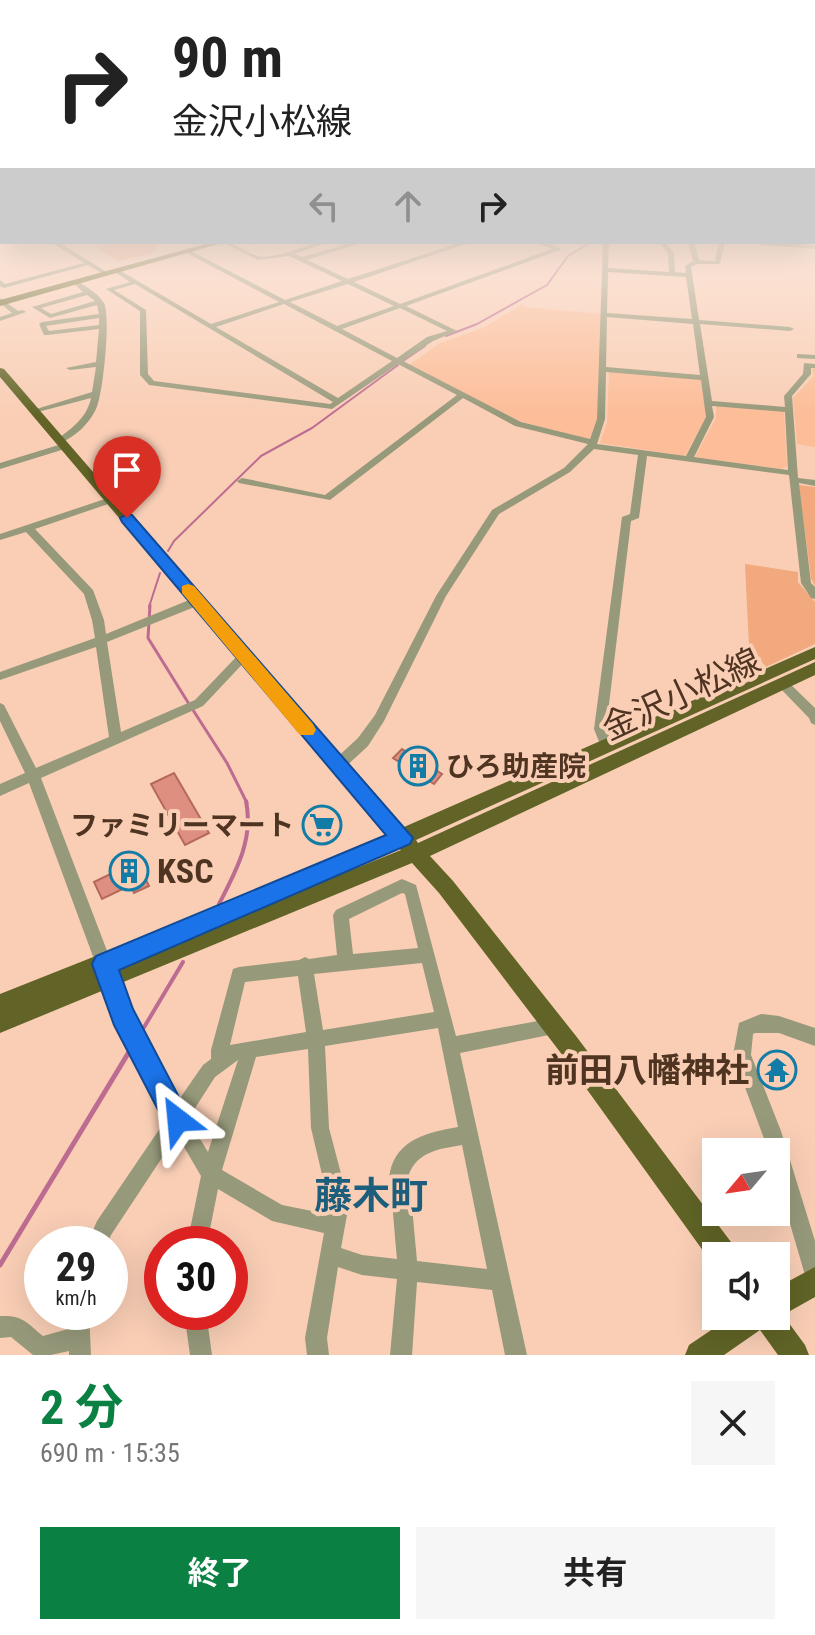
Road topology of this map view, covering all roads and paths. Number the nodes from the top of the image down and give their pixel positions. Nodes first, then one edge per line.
1 (48, 289) edge
2 (85, 289) edge
3 (109, 289) edge
4 (148, 289) edge
5 (259, 289) edge
6 (324, 289) edge
7 (363, 289) edge
8 (446, 289) edge
9 (607, 289) edge
10 (691, 289) edge
11 (89, 292) junction
12 (1, 302) edge
13 (100, 302) junction
14 (283, 302) junction
15 (400, 306) junction
16 (606, 315) junction
17 (102, 316) junction
18 (0, 319) edge
19 (696, 321) junction
20 (212, 326) junction
21 (102, 327) junction
22 (336, 329) junction
23 (790, 329) dead end
24 (800, 356) dead end
25 (815, 357) edge
26 (397, 361) junction
27 (98, 364) junction
28 (815, 366) edge
29 (70, 368) dead end
30 (603, 369) junction
31 (0, 371) edge
32 (705, 378) junction
33 (95, 394) junction
34 (462, 395) junction
35 (338, 402) junction
36 (708, 403) junction
37 (789, 410) junction
38 (34, 411) junction
39 (62, 443) junction
40 (593, 444) junction
41 (643, 453) junction
42 (689, 458) junction
43 (0, 466) edge
44 (793, 477) junction
45 (242, 481) dead end
46 (815, 483) edge
47 (111, 500) junction
48 (28, 528) junction
49 (0, 537) edge
50 (801, 544) junction
51 (815, 546) edge
52 (815, 595) edge
53 (198, 601) junction
54 (101, 642) junction
55 (815, 653) edge
56 (244, 656) junction
57 (815, 668) edge
58 (0, 676) edge
59 (782, 683) junction
60 (0, 708) edge
61 (815, 720) edge
62 (116, 740) junction
63 (607, 745) junction
64 (337, 766) junction
65 (33, 776) junction
66 (0, 790) edge
67 (409, 845) junction
68 (427, 955) junction
69 (346, 962) junction
70 (305, 965) junction
71 (107, 972) junction
72 (0, 1005) edge
73 (444, 1019) junction
74 (0, 1022) edge
75 (554, 1026) junction
76 (815, 1037) edge
77 (316, 1039) junction
78 (450, 1046) junction
79 (250, 1050) junction
80 (220, 1060) junction
81 (178, 1120) junction
82 (469, 1135) junction
83 (211, 1174) junction
84 (105, 1226) edge
85 (201, 1226) edge
86 (336, 1226) junction
87 (714, 1242) edge
88 (331, 1255) junction
89 (408, 1270) junction
90 (815, 1278) edge
91 (500, 1281) junction
92 (790, 1295) edge
93 (0, 1327) edge
94 (198, 1330) edge
95 (736, 1330) edge
96 (777, 1330) edge
97 (78, 1346) edge
98 (201, 1355) edge
99 (318, 1355) edge
100 (401, 1355) edge
101 (516, 1355) edge
102 (699, 1355) edge
103 (795, 1355) edge

1 - 12 main road
2 - 11 street
3 - 35 street
4 - 20 street
5 - 14 street
6 - 14 street
7 - 15 street
8 - 15 street
9 - 16 street
10 - 19 street
11 - 13 street
11 - 13 street
12 - 18 street
13 - 17 street
14 - 20 street
14 - 22 street
15 - 22 street
15 - 26 street
16 - 19 street
16 - 30 street
17 - 21 street
17 - 21 street
19 - 23 street
19 - 32 street
20 - 35 street
21 - 27 street
22 - 26 street
24 - 25 street
26 - 34 street
26 - 35 street
27 - 29 street
27 - 33 street
28 - 37 street
30 - 32 street
30 - 40 street
31 - 38 main road
32 - 36 street
33 - 38 street
33 - 39 street
34 - 40 street
34 - 45 street
36 - 37 street
36 - 42 street
37 - 44 street
38 - 39 main road
39 - 43 street
39 - 47 main road
40 - 41 street
40 - 64 street
41 - 42 street
41 - 63 street
42 - 44 street
44 - 46 street
44 - 50 street
47 - 48 street
47 - 53 main road
48 - 49 street
48 - 54 street
50 - 51 street
50 - 52 street
53 - 54 street
53 - 56 main road
54 - 58 street
54 - 62 street
55 - 63 main road, 金沢小松線
56 - 62 street
56 - 64 main road
57 - 59 main road, 金沢小松線
59 - 61 street
59 - 67 main road, 金沢小松線
60 - 65 street
62 - 65 street
63 - 67 main road, 金沢小松線
64 - 67 main road
65 - 66 street
65 - 71 street
67 - 71 main road, 金沢小松線
67 - 75 main road
68 - 69 street
68 - 69 street
68 - 73 street
69 - 70 street
70 - 77 street
70 - 80 street
71 - 72 main road, 金沢小松線
71 - 74 main road, 金沢小松線
71 - 81 street
73 - 77 street
73 - 78 street
75 - 78 street
75 - 87 main road
76 - 90 street
77 - 79 street
77 - 86 street
78 - 82 street
79 - 80 street
79 - 83 street
80 - 81 street
81 - 83 street
81 - 84 street
82 - 89 street
82 - 91 street
83 - 85 street
83 - 86 street
86 - 88 street
88 - 89 street
88 - 99 street
89 - 91 street
89 - 100 street
90 - 92 main road
91 - 101 street
93 - 97 street
94 - 98 street
95 - 102 main road
96 - 103 main road

